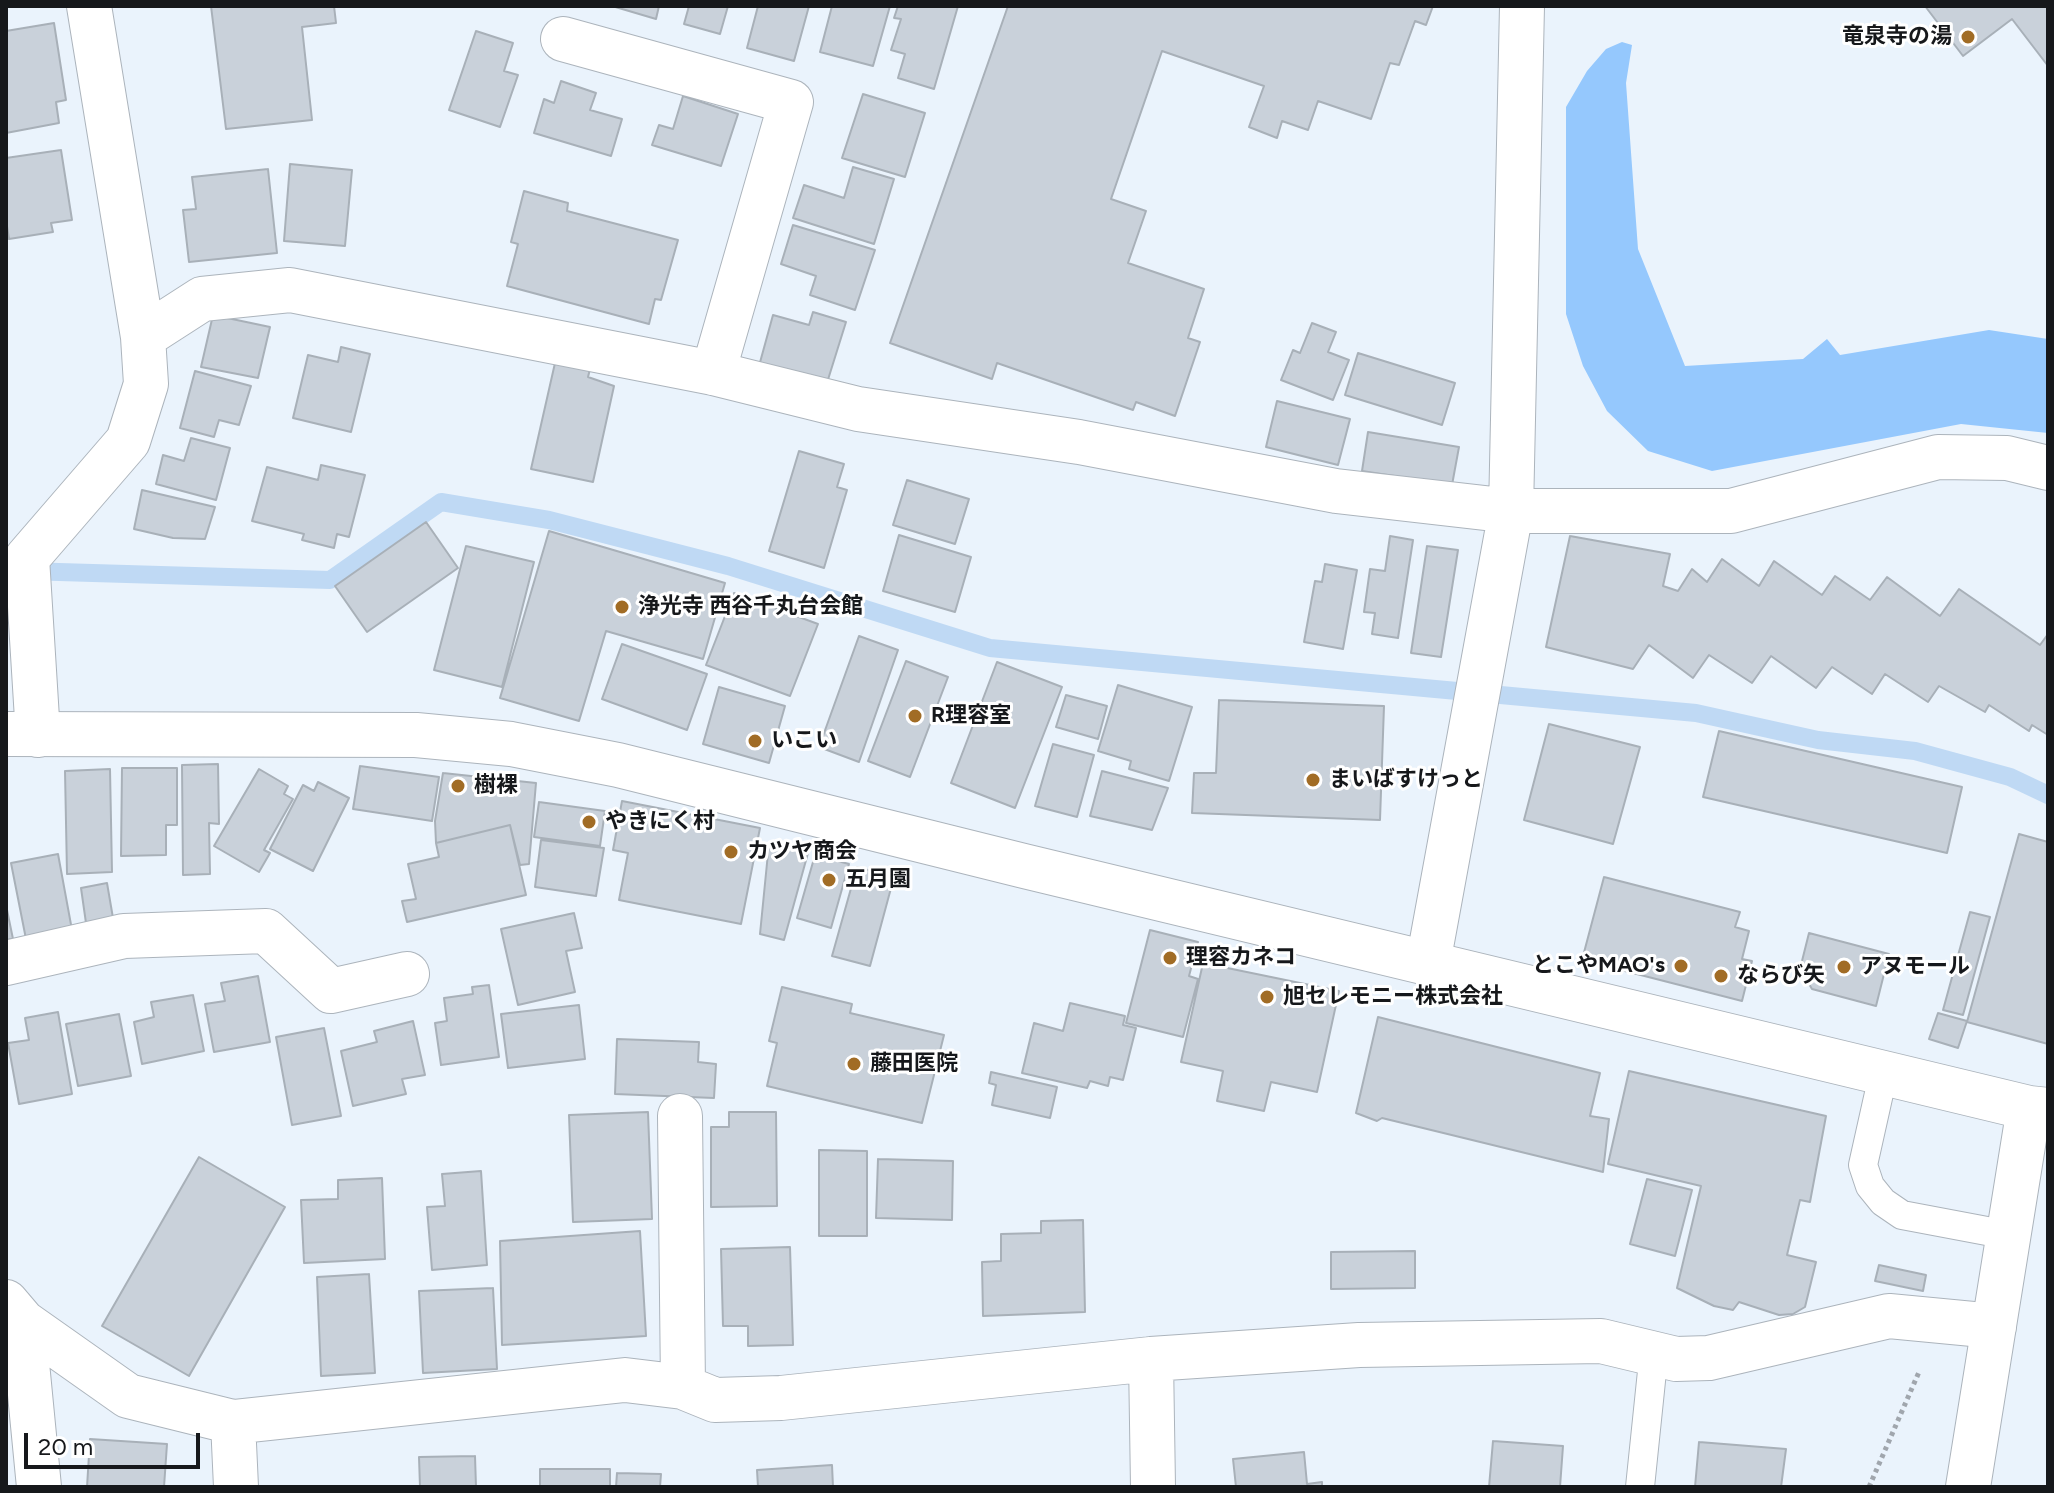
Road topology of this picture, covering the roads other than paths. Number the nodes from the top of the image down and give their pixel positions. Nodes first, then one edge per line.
1 (89, 6) edge
2 (1522, 6) edge
3 (563, 39) dead end
4 (143, 337) junction
5 (713, 373) junction
6 (2048, 468) edge
7 (1511, 511) junction
8 (22, 734) edge
9 (6, 963) edge
10 (1428, 963) junction
11 (407, 974) dead end
12 (1884, 1071) junction
13 (2039, 1109) edge
14 (680, 1116) dead end
15 (2008, 1235) junction
16 (15, 1312) edge
17 (1994, 1326) junction
18 (1654, 1352) junction
19 (1151, 1359) junction
20 (683, 1387) junction
21 (233, 1422) junction
22 (39, 1487) edge
23 (236, 1487) edge
24 (1153, 1487) edge
25 (1640, 1487) edge
26 (1968, 1487) edge

1 - 4 street
2 - 7 street
3 - 5 street
4 - 5 street
4 - 8 street
5 - 7 street
6 - 7 street
7 - 10 street
8 - 10 street
9 - 11 street
10 - 12 street
12 - 13 street
12 - 15 lane
13 - 15 street
14 - 20 street
15 - 17 street
16 - 21 street
16 - 22 street
17 - 18 street
17 - 26 street
18 - 19 street
18 - 25 lane
19 - 20 street
19 - 24 street
20 - 21 street
21 - 23 street

